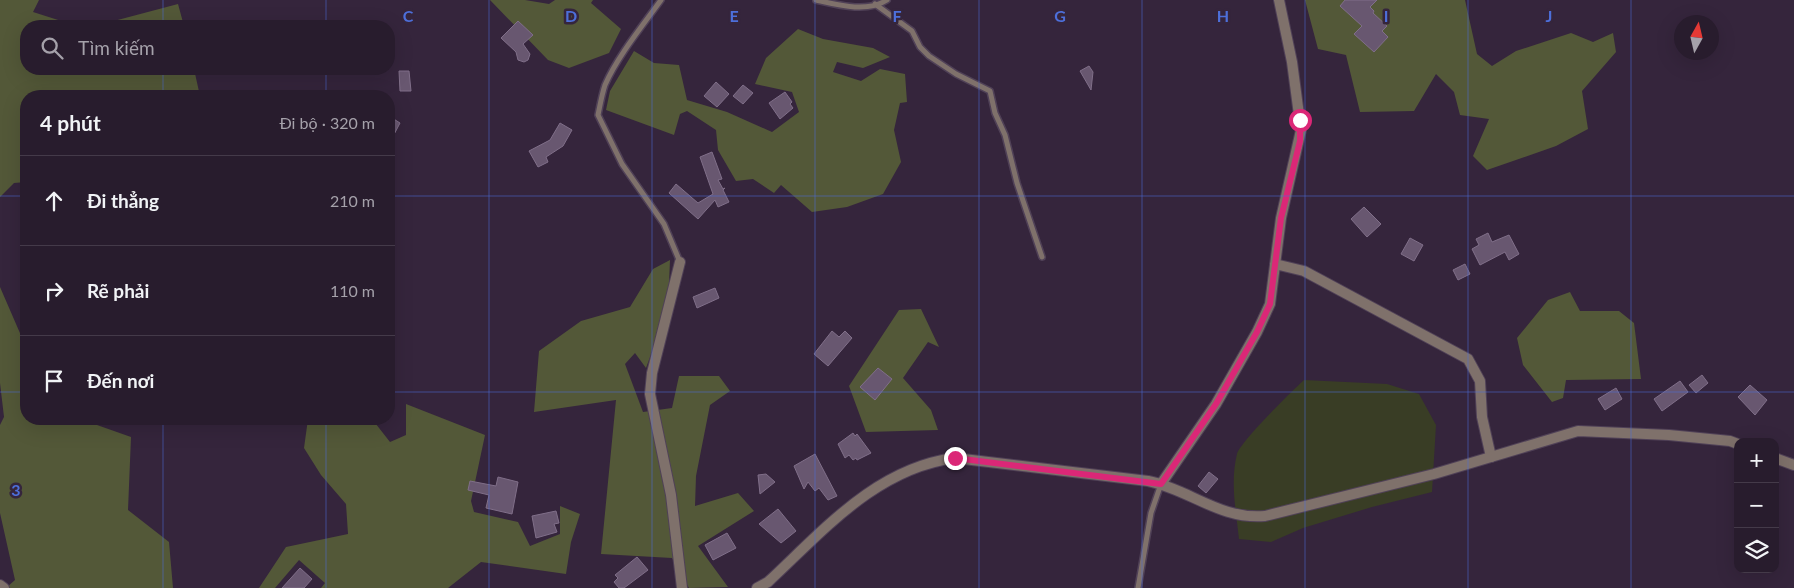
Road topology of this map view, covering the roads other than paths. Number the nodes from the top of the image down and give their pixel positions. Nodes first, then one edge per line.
1 (661, 0) edge
2 (816, 0) edge
3 (887, 0) edge
4 (1280, 0) edge
5 (875, 4) junction
6 (1042, 257) dead end
7 (680, 262) joint
8 (1275, 264) junction
9 (1734, 442) edge
10 (1491, 457) junction
11 (1779, 459) edge
12 (1794, 465) edge
13 (1161, 484) junction
14 (0, 585) edge
15 (4, 588) edge
16 (682, 588) edge
17 (757, 588) edge
18 (1138, 588) edge

1 - 7 lane
2 - 5 lane
3 - 5 lane
4 - 8 street
5 - 6 lane
7 - 16 street
8 - 10 street
8 - 13 street
9 - 10 street
10 - 13 street
11 - 12 street
13 - 17 street
13 - 18 lane
14 - 15 street

